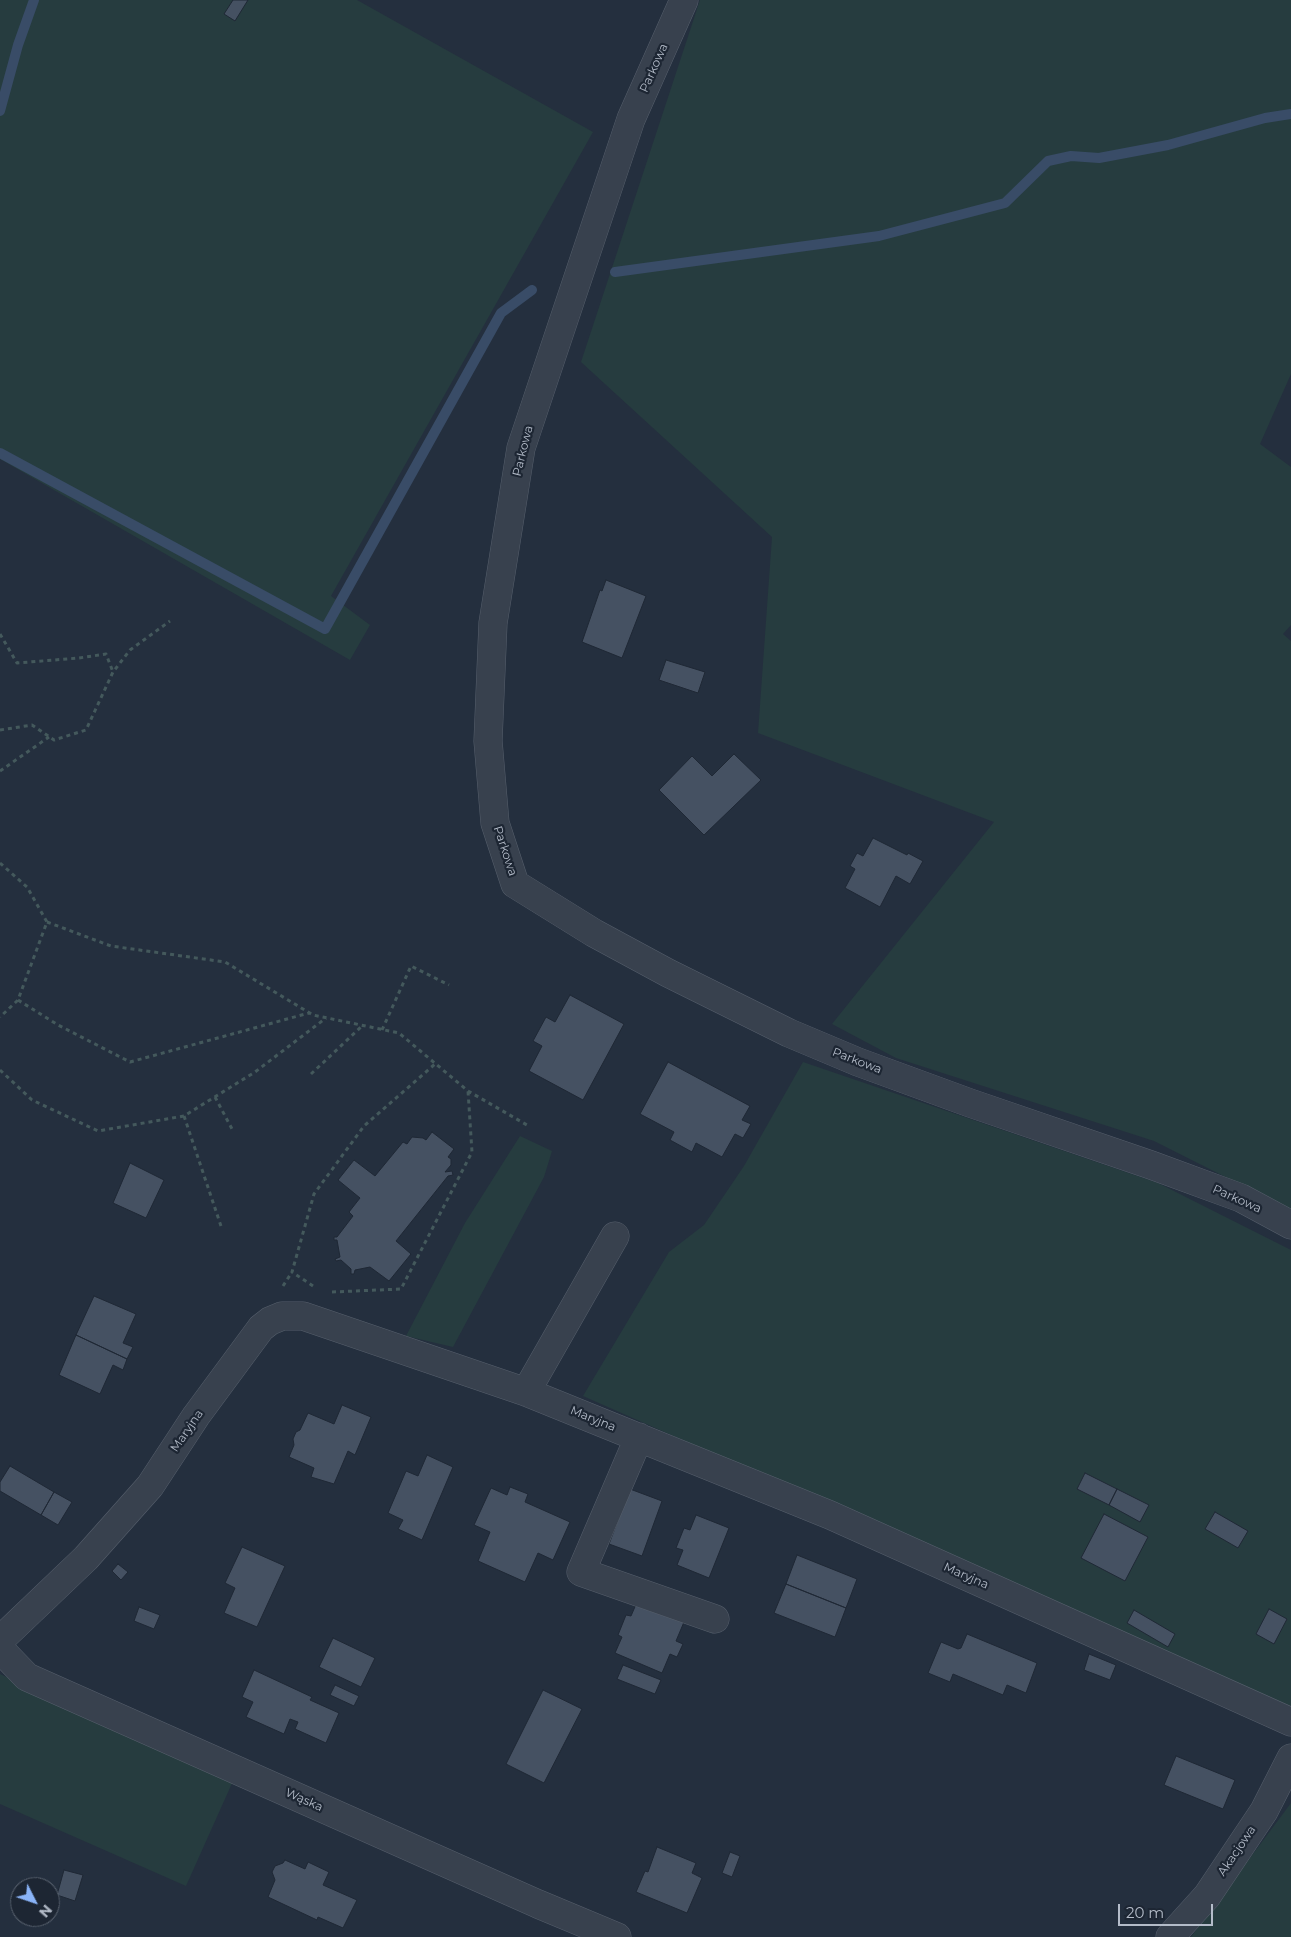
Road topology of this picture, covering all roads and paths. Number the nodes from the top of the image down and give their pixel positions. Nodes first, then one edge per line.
1 (684, 0) edge
2 (170, 621) dead end
3 (0, 634) edge
4 (113, 672) junction
5 (0, 730) edge
6 (49, 737) junction
7 (0, 771) edge
8 (0, 863) edge
9 (47, 922) junction
10 (450, 985) dead end
11 (18, 1000) junction
12 (309, 1013) junction
13 (0, 1017) edge
14 (326, 1018) junction
15 (363, 1026) junction
16 (382, 1030) junction
17 (435, 1064) junction
18 (0, 1070) edge
19 (311, 1074) dead end
20 (468, 1091) junction
21 (214, 1097) junction
22 (184, 1116) junction
23 (527, 1125) dead end
24 (232, 1129) dead end
25 (1291, 1225) edge
26 (222, 1229) dead end
27 (615, 1236) dead end
28 (292, 1272) junction
29 (315, 1287) dead end
30 (280, 1290) dead end
31 (323, 1292) dead end
32 (526, 1392) junction
33 (639, 1438) junction
34 (715, 1619) dead end
35 (0, 1640) edge
36 (0, 1648) edge
37 (1291, 1722) edge
38 (1291, 1758) edge
39 (617, 1937) edge
40 (1170, 1937) edge

1 - 25 street, Parkowa
2 - 4 path
3 - 4 path
4 - 6 path
5 - 6 path
6 - 7 path
8 - 9 path
9 - 11 path
9 - 12 path
10 - 16 path
11 - 12 path
11 - 13 path
12 - 14 path
14 - 15 path
14 - 21 path
15 - 16 path
15 - 19 path
16 - 17 path
17 - 20 path
17 - 28 path
18 - 22 path
20 - 23 path
20 - 31 path
21 - 22 path
21 - 24 path
22 - 26 path
27 - 32 street
28 - 29 path
28 - 30 path
32 - 33 street, Maryjna
32 - 35 street, Maryjna
33 - 34 street
33 - 37 street, Maryjna
36 - 39 street, Wąska
38 - 40 street, Akacjowa

